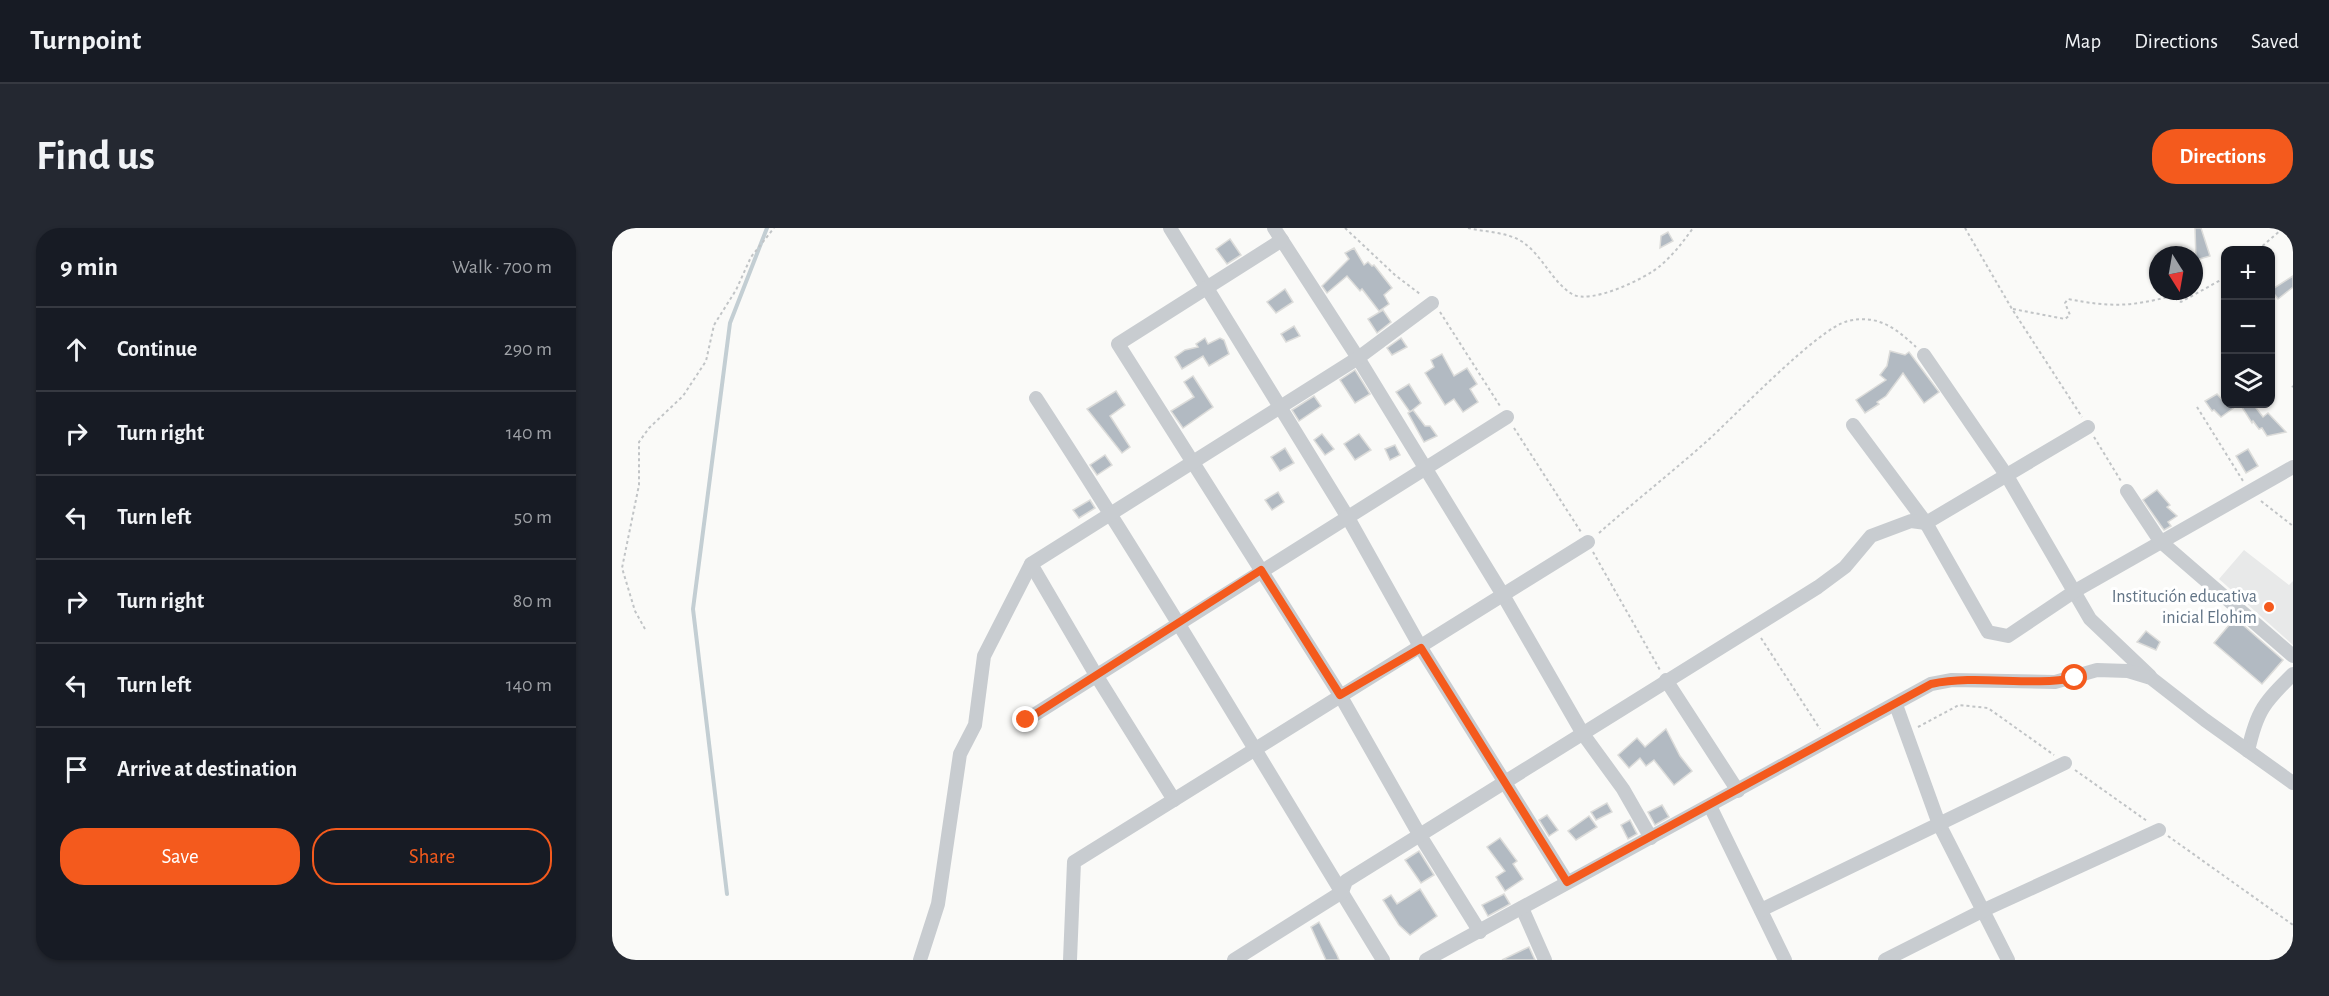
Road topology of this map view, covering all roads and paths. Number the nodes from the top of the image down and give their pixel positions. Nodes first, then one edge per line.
1 (774, 228) edge
2 (1170, 228) edge
3 (1274, 228) edge
4 (1345, 228) edge
5 (1468, 228) edge
6 (1693, 228) edge
7 (1965, 228) edge
8 (2283, 228) edge
9 (1282, 240) junction
10 (2263, 246) edge
11 (2221, 280) edge
12 (1208, 288) junction
13 (1432, 303) junction
14 (2012, 309) junction
15 (1924, 355) joint
16 (1358, 358) junction
17 (1036, 398) dead end
18 (1280, 406) junction
19 (2197, 407) dead end
20 (1507, 417) junction
21 (1853, 425) dead end
22 (2088, 427) junction
23 (1192, 461) junction
24 (2293, 467) edge
25 (1425, 468) junction
26 (2007, 476) junction
27 (2127, 491) joint
28 (2251, 493) junction
29 (1110, 512) junction
30 (1347, 516) junction
31 (1926, 523) junction
32 (2293, 526) edge
33 (2160, 541) junction
34 (1588, 542) junction
35 (1031, 564) junction
36 (1261, 570) junction
37 (2075, 591) junction
38 (1503, 595) junction
39 (1179, 622) junction
40 (1754, 627) junction
41 (645, 629) dead end
42 (1421, 648) junction
43 (2293, 656) edge
44 (2293, 674) edge
45 (1096, 675) junction
46 (2151, 678) junction
47 (1666, 680) junction
48 (1340, 695) junction
49 (1896, 705) junction
50 (1026, 720) dead end
51 (1583, 734) junction
52 (1906, 734) junction
53 (1828, 742) junction
54 (1257, 749) junction
55 (2248, 751) junction
56 (2065, 763) junction
57 (1503, 782) junction
58 (2293, 783) edge
59 (1738, 791) junction
60 (1174, 800) junction
61 (1710, 806) junction
62 (1939, 824) junction
63 (2159, 830) junction
64 (1419, 834) junction
65 (1651, 838) junction
66 (1567, 882) junction
67 (1342, 892) junction
68 (1522, 908) junction
69 (1761, 910) junction
70 (1984, 910) junction
71 (2293, 925) edge
72 (1480, 932) junction
73 (920, 960) edge
74 (1070, 960) edge
75 (1234, 960) edge
76 (1383, 960) edge
77 (1426, 960) edge
78 (1545, 960) edge
79 (1785, 960) edge
80 (1885, 960) edge
81 (2008, 960) edge

1 - 41 path
2 - 12 street
3 - 9 street
4 - 13 path
5 - 6 path
7 - 14 path
8 - 10 path
9 - 12 street
9 - 16 street
11 - 14 path
12 - 18 street
12 - 23 street
13 - 16 street
13 - 20 path
14 - 22 path
15 - 26 street
15 - 34 path
16 - 18 street
16 - 25 street
17 - 29 street
18 - 23 street
18 - 30 street
19 - 28 path
20 - 25 street
20 - 34 path
21 - 31 street
22 - 26 street
22 - 27 path
23 - 29 street
23 - 36 street
24 - 28 street
25 - 30 street
25 - 38 street
26 - 31 street
26 - 37 street
27 - 33 street
28 - 32 path
28 - 33 street
29 - 35 street
29 - 39 street
30 - 36 street
30 - 42 street
31 - 37 street
31 - 40 street
33 - 37 street
33 - 43 street
34 - 38 street
34 - 47 path
35 - 45 street
35 - 73 street
36 - 39 street
36 - 48 street
37 - 46 street
38 - 42 street
38 - 51 street
39 - 45 street
39 - 54 street
40 - 47 street
40 - 53 path
42 - 48 street
42 - 57 street
44 - 55 street
45 - 50 street
45 - 60 street
46 - 49 street
46 - 55 street
47 - 51 street
47 - 59 street
48 - 54 street
48 - 64 street
49 - 52 street
49 - 53 street
51 - 57 street
51 - 65 street
52 - 56 path
52 - 62 street
53 - 59 street
54 - 60 street
54 - 67 street
55 - 58 street
56 - 62 street
56 - 63 path
57 - 64 street
57 - 66 street
59 - 61 street
60 - 74 street
61 - 65 street
61 - 69 street
62 - 69 street
62 - 70 street
63 - 70 street
63 - 71 path
64 - 67 street
64 - 72 street
65 - 66 street
66 - 68 street
67 - 75 street
67 - 76 street
68 - 72 street
68 - 78 street
69 - 79 street
70 - 80 street
70 - 81 street
72 - 77 street

